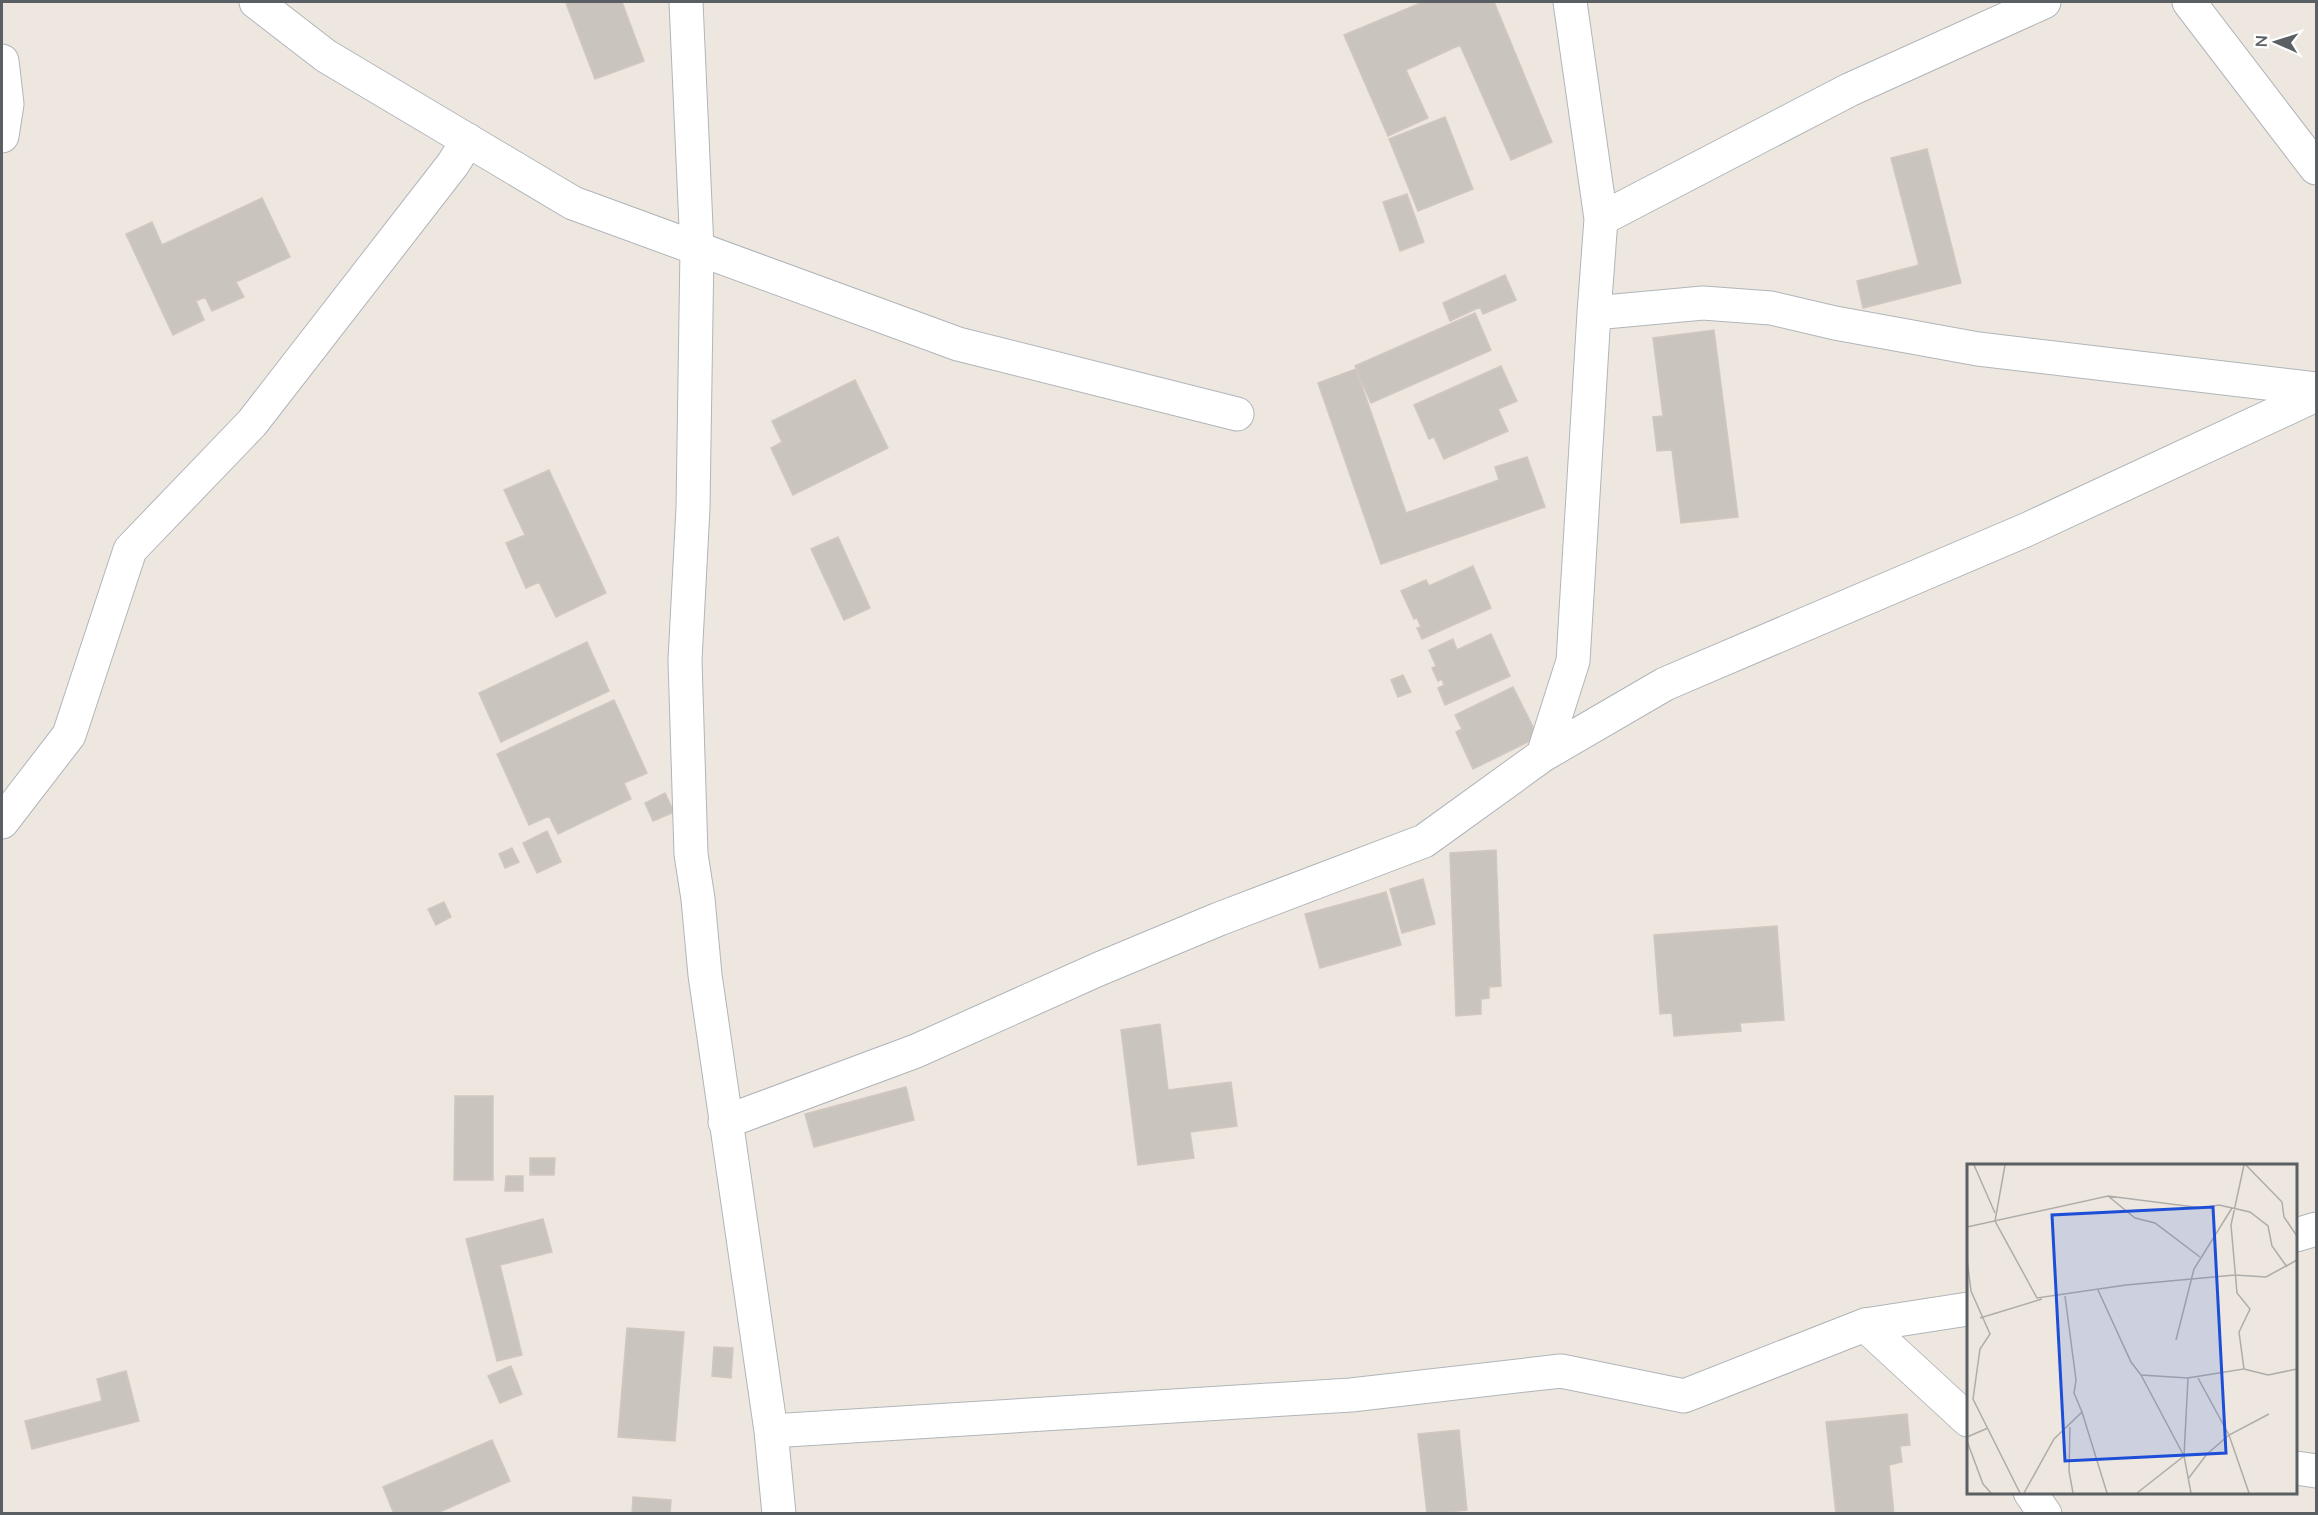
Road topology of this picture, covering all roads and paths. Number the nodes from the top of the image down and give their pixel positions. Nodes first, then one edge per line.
1 (256, 2) edge
2 (686, 2) edge
3 (1570, 2) edge
4 (2044, 2) edge
5 (2189, 2) edge
6 (2, 61) edge
7 (2, 136) edge
8 (468, 140) junction
9 (2316, 168) edge
10 (1601, 219) junction
11 (697, 249) junction
12 (1594, 313) junction
13 (2316, 389) edge
14 (2316, 395) edge
15 (1237, 414) dead end
16 (1543, 755) junction
17 (2, 822) edge
18 (725, 1122) junction
19 (2316, 1229) edge
20 (2297, 1234) edge
21 (1967, 1309) edge
22 (1865, 1325) junction
23 (1967, 1419) edge
24 (771, 1431) junction
25 (2297, 1468) edge
26 (2316, 1471) edge
27 (2031, 1494) edge
28 (779, 1514) edge
29 (2045, 1514) edge

1 - 8 street
2 - 11 street
3 - 10 street
4 - 10 street
5 - 9 street
6 - 7 street
8 - 11 street
8 - 17 street
10 - 12 street
11 - 15 street
11 - 18 street
12 - 13 street
12 - 16 street
14 - 16 street
16 - 18 street
18 - 24 street
19 - 20 street
21 - 22 street
22 - 23 street
22 - 24 street
24 - 28 street
25 - 26 street
27 - 29 street

